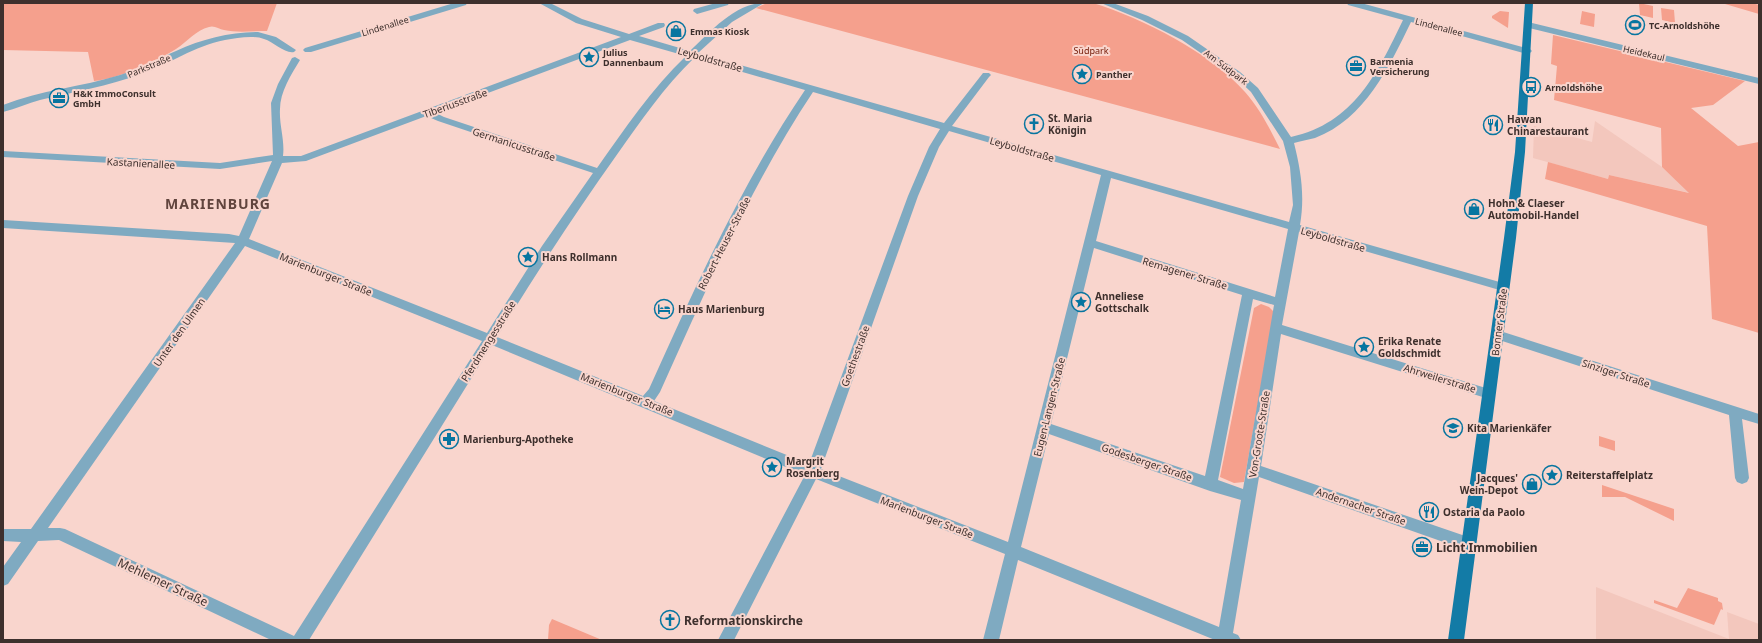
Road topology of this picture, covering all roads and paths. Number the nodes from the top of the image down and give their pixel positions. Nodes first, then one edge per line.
1 (463, 3) edge
2 (543, 3) edge
3 (725, 3) edge
4 (760, 3) edge
5 (1105, 3) edge
6 (1351, 3) edge
7 (1529, 3) edge
8 (697, 11) dead end
9 (1408, 19) junction
10 (661, 25) dead end
11 (1528, 25) junction
12 (631, 37) junction
13 (1527, 51) junction
14 (692, 54) junction
15 (293, 55) junction
16 (986, 75) dead end
17 (1759, 81) edge
18 (811, 88) junction
19 (3, 109) edge
20 (432, 111) junction
21 (946, 128) junction
22 (1288, 141) junction
23 (3, 154) edge
24 (278, 159) junction
25 (599, 172) junction
26 (1107, 173) junction
27 (3, 224) edge
28 (1293, 227) junction
29 (243, 241) junction
30 (1090, 243) junction
31 (1503, 287) junction
32 (1248, 292) junction
33 (1280, 303) junction
34 (1276, 328) junction
35 (1497, 335) junction
36 (490, 339) junction
37 (1489, 394) junction
38 (646, 402) junction
39 (1735, 411) junction
40 (1759, 419) edge
41 (1044, 427) junction
42 (1254, 469) junction
43 (813, 472) junction
44 (1742, 478) dead end
45 (1210, 484) junction
46 (1249, 497) junction
47 (36, 534) junction
48 (3, 535) edge
49 (1469, 544) junction
50 (1014, 551) junction
51 (3, 579) edge
52 (1227, 639) edge
53 (288, 640) edge
54 (300, 640) edge
55 (726, 640) edge
56 (991, 640) edge
57 (1456, 640) edge

1 - 15 street, Lindenallee
2 - 12 street, Leyboldstraße
3 - 8 street
4 - 14 street
5 - 22 street, Am Südpark
6 - 9 street, Lindenallee
7 - 11 main road, Bonner Straße
9 - 13 street, Lindenallee
9 - 22 street
10 - 12 street
11 - 13 main road, Bonner Straße
11 - 17 street, Heidekaul
12 - 14 street, Leyboldstraße
12 - 20 street, Tiberiusstraße
13 - 31 main road, Bonner Straße
14 - 18 street, Leyboldstraße
14 - 25 street, Pferdmengesstraße
15 - 19 street, Parkstraße
15 - 24 street, Unter den Ulmen
16 - 21 street, Goethestraße
18 - 21 street, Leyboldstraße
18 - 38 street, Robert-Heuser-Straße
20 - 24 street, Tiberiusstraße
20 - 25 street, Germanicusstraße
21 - 26 street, Leyboldstraße
21 - 43 street, Goethestraße
22 - 28 street, Am Südpark
23 - 24 street, Kastanienallee
24 - 29 street, Unter den Ulmen
25 - 36 street, Pferdmengesstraße
26 - 28 street, Leyboldstraße
26 - 30 street, Eugen-Langen-Straße
27 - 29 street, Marienburger Straße
28 - 31 street, Leyboldstraße
28 - 33 street, Von-Groote-Straße
29 - 36 street, Marienburger Straße
29 - 47 street, Unter den Ulmen
30 - 32 street, Remagener Straße
30 - 41 street, Eugen-Langen-Straße
31 - 35 main road, Bonner Straße
32 - 33 street, Remagener Straße
32 - 45 street
33 - 34 street, Von-Groote-Straße
34 - 37 street, Ahrweilerstraße
34 - 42 street, Von-Groote-Straße
35 - 37 main road, Bonner Straße
35 - 39 street, Sinziger Straße
36 - 38 street, Marienburger Straße
36 - 54 street, Pferdmengesstraße
37 - 49 main road, Bonner Straße
38 - 43 street, Marienburger Straße
39 - 40 street, Sinziger Straße
39 - 44 street
41 - 45 street, Godesberger Straße
41 - 50 street, Eugen-Langen-Straße
42 - 46 street, Von-Groote-Straße
42 - 49 street, Andernacher Straße
43 - 50 street, Marienburger Straße
43 - 55 street, Goethestraße
45 - 46 street, Godesberger Straße
46 - 52 street, Von-Groote-Straße
47 - 48 street, Mehlemer Straße
47 - 51 street, Unter den Ulmen
47 - 53 street, Mehlemer Straße
49 - 57 main road, Bonner Straße
50 - 52 street, Marienburger Straße
50 - 56 street, Eugen-Langen-Straße

